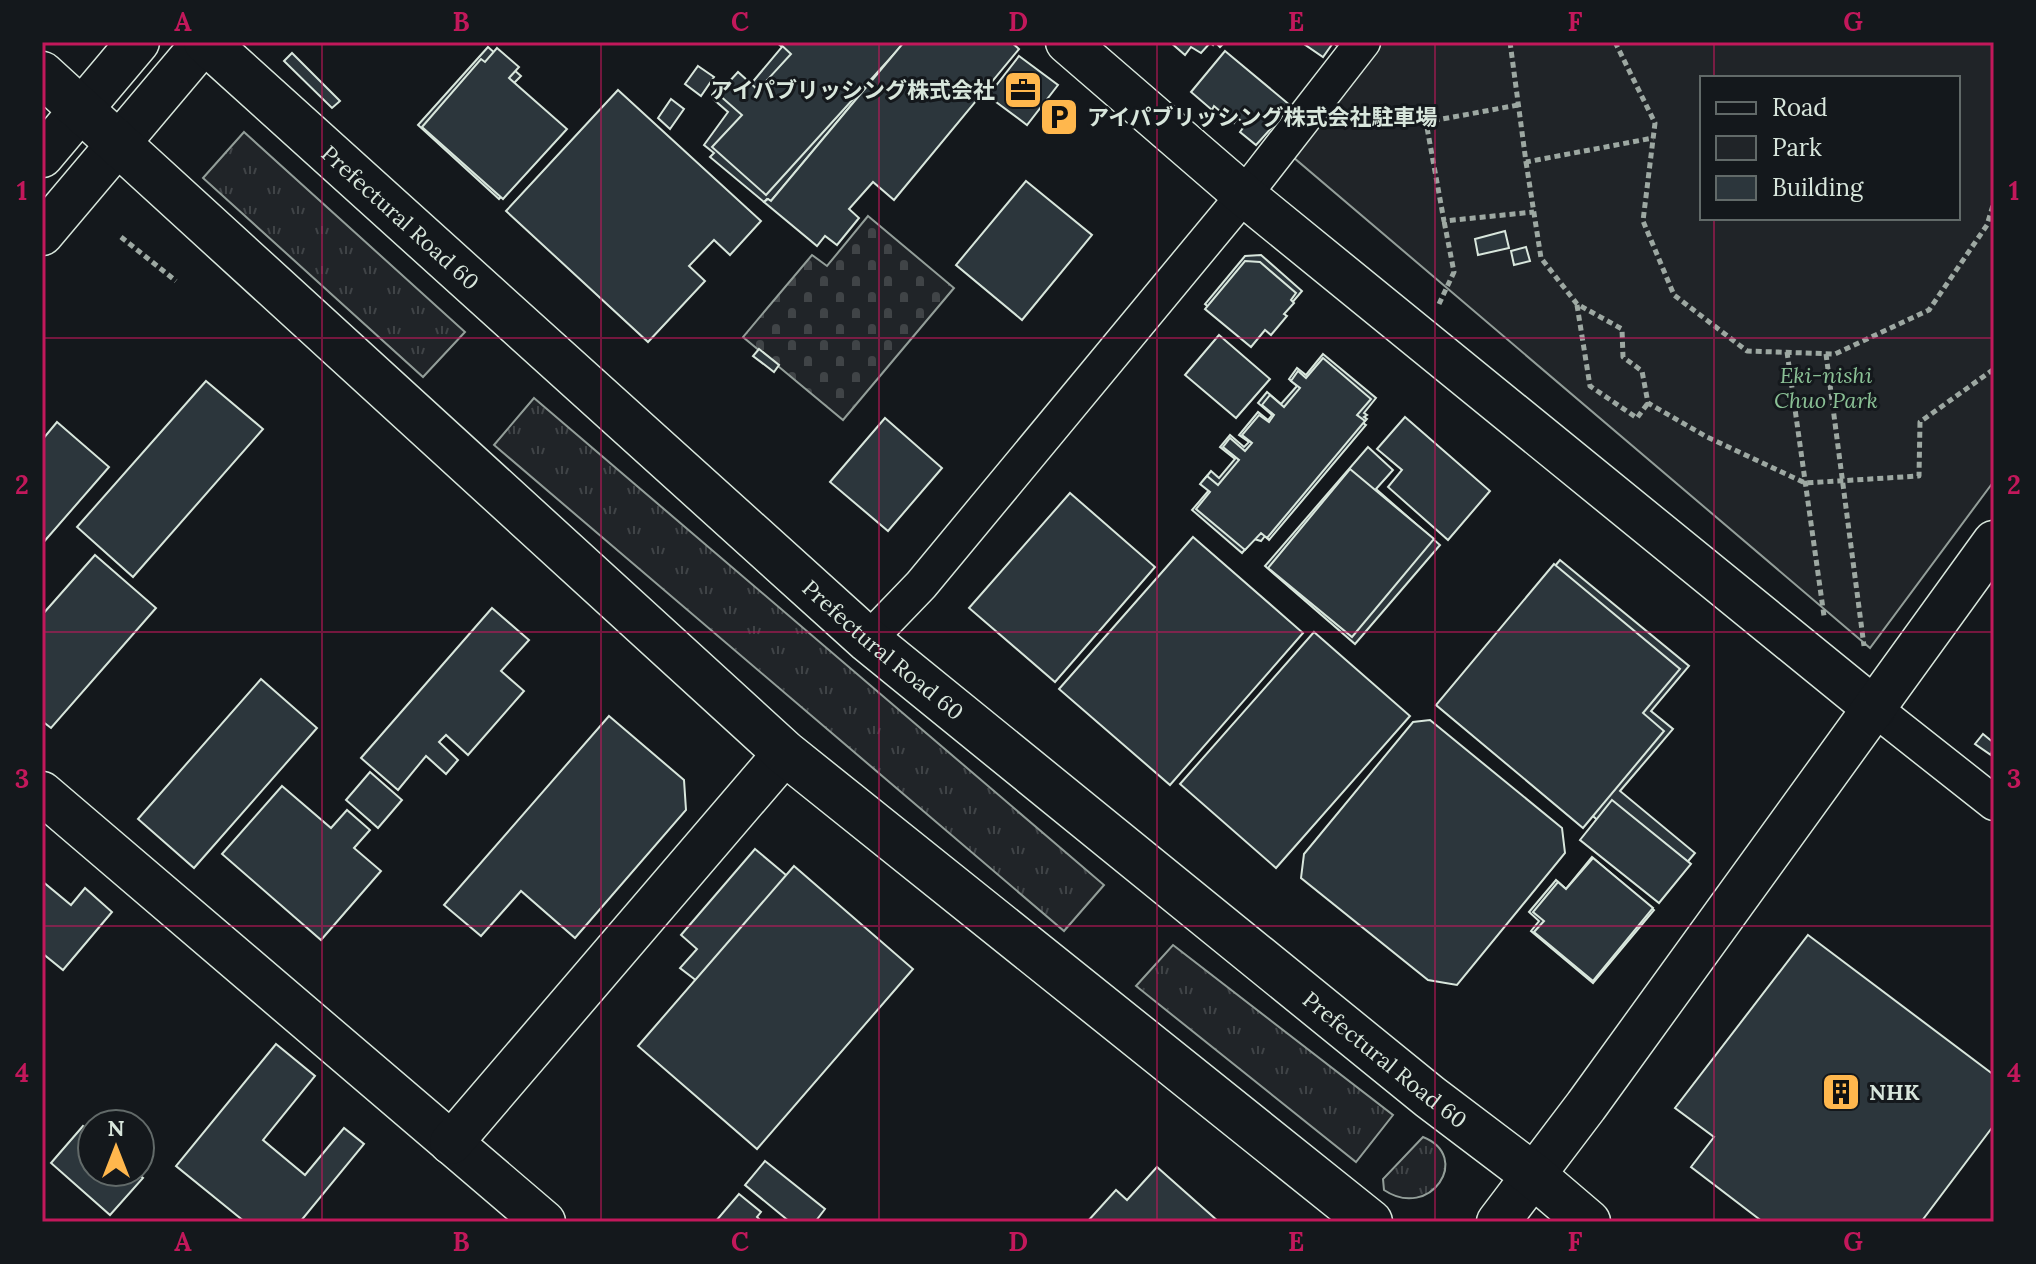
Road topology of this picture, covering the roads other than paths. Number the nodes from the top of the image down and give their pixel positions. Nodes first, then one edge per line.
1 (138, 42) edge
2 (205, 42) edge
3 (1067, 42) edge
4 (1363, 42) edge
5 (42, 74) edge
6 (81, 110) junction
7 (118, 143) junction
8 (42, 156) edge
9 (1244, 195) junction
10 (42, 234) edge
11 (1994, 542) edge
12 (868, 640) junction
13 (1875, 709) junction
14 (785, 753) junction
15 (42, 793) edge
16 (1994, 803) edge
17 (451, 1143) junction
18 (1533, 1175) junction
19 (544, 1222) edge
20 (1370, 1222) edge
21 (1498, 1222) edge
22 (1588, 1222) edge

1 - 6 street
2 - 7 street
2 - 12 main road, Prefectural Road 60
3 - 9 street
4 - 9 street
5 - 6 main road
6 - 7 main road
6 - 8 street
7 - 10 street
7 - 14 main road
9 - 12 street
9 - 13 street
11 - 13 street
12 - 18 main road, Prefectural Road 60
13 - 16 street
13 - 18 street
14 - 17 street
14 - 20 main road
15 - 17 street
17 - 19 street
18 - 21 street
18 - 22 main road, Prefectural Road 60

